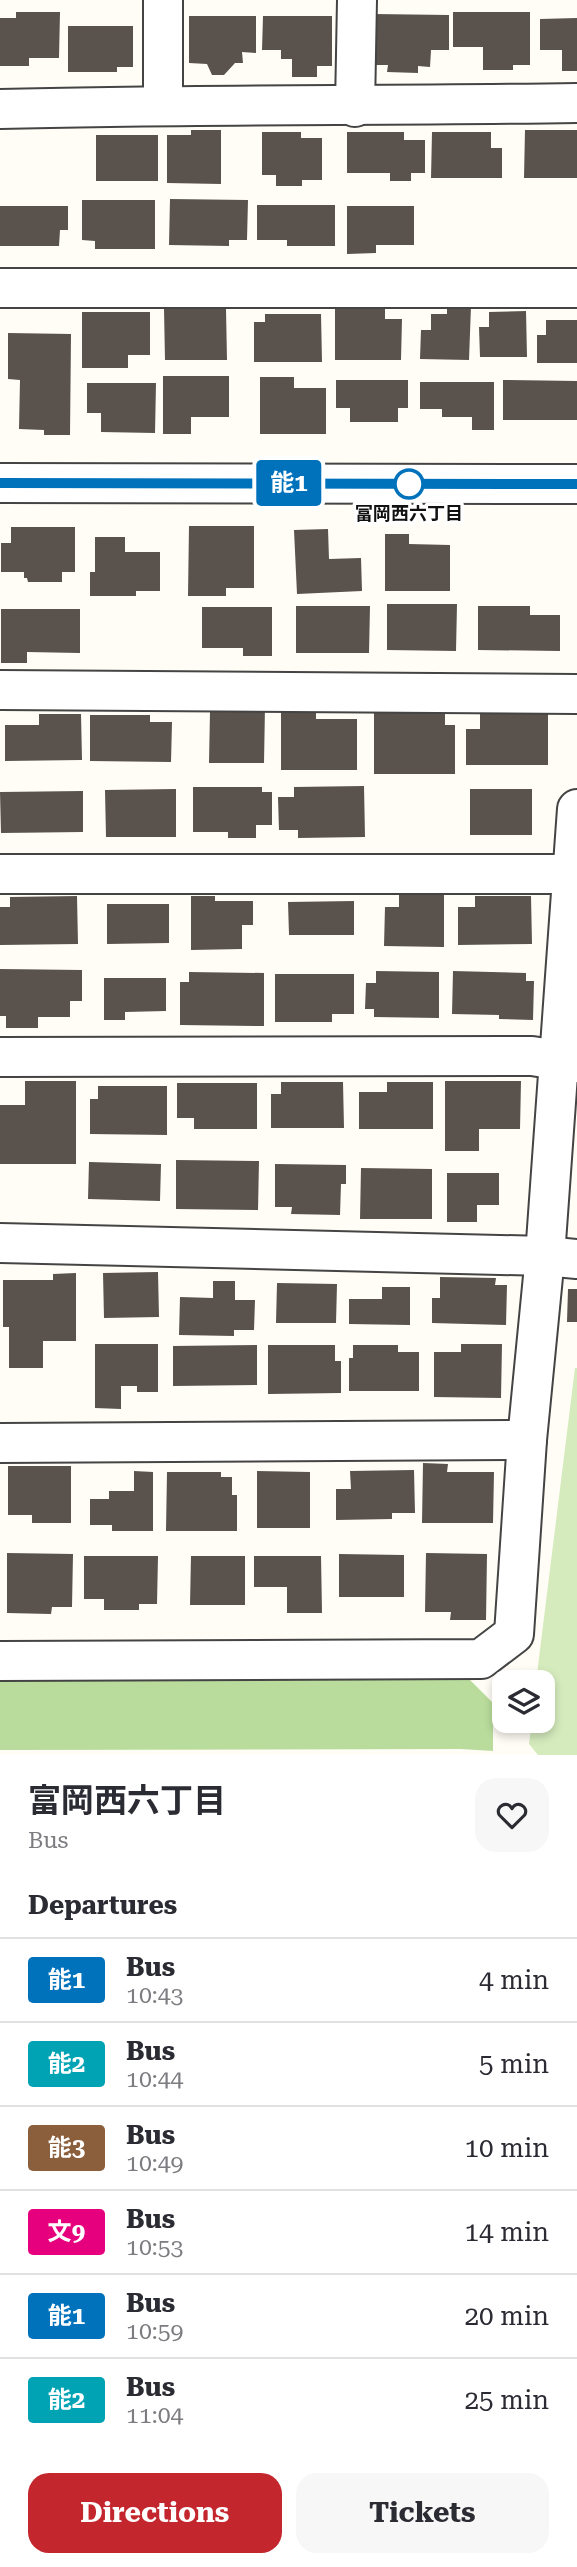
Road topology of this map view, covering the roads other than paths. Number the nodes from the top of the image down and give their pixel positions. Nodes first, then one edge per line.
1 (163, 0) edge
2 (357, 0) edge
3 (577, 103) edge
4 (163, 105) junction
5 (355, 107) junction
6 (0, 109) edge
7 (0, 288) edge
8 (577, 288) edge
9 (0, 483) edge
10 (577, 484) edge
11 (0, 690) edge
12 (577, 694) edge
13 (577, 809) edge
14 (574, 873) edge
15 (0, 874) edge
16 (0, 1057) edge
17 (568, 1061) edge
18 (0, 1243) edge
19 (561, 1257) edge
20 (527, 1440) junction
21 (0, 1443) edge
22 (0, 1661) edge

1 - 4 street
2 - 5 street
3 - 5 street
4 - 5 street
4 - 6 street
7 - 8 street
9 - 10 street
11 - 12 street
13 - 14 street
14 - 15 street
14 - 17 street
16 - 17 street
17 - 19 street
18 - 19 street
19 - 20 street
20 - 21 street
20 - 22 street

